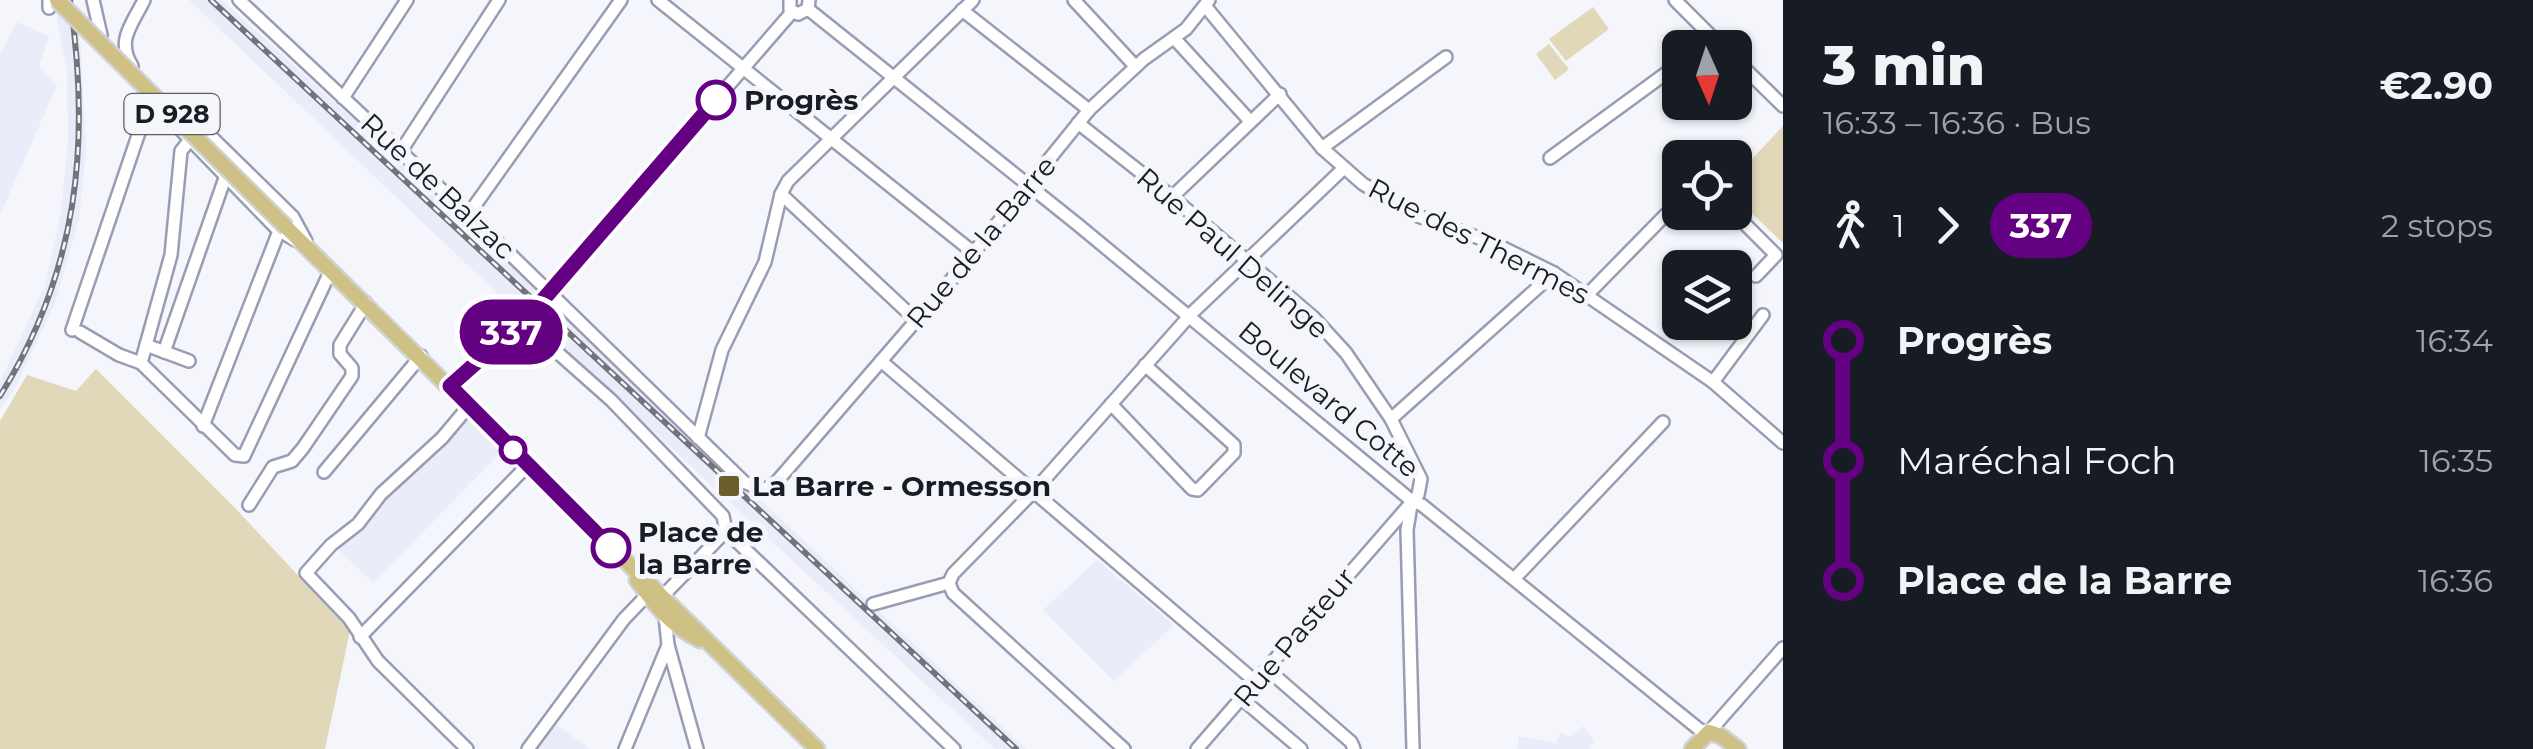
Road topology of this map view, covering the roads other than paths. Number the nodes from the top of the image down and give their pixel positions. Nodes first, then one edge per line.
1 (93, 0) edge
2 (144, 0) edge
3 (239, 0) edge
4 (407, 0) edge
5 (499, 0) edge
6 (621, 0) edge
7 (658, 0) edge
8 (973, 0) edge
9 (1074, 0) edge
10 (1675, 0) edge
11 (51, 3) edge
12 (1207, 4) edge
13 (808, 5) edge
14 (791, 6) edge
15 (962, 10) junction
16 (1705, 30) edge
17 (101, 34) junction
18 (1174, 38) junction
19 (1446, 57) dead end
20 (132, 66) junction
21 (1135, 66) junction
22 (744, 68) junction
23 (1662, 76) edge
24 (1752, 76) edge
25 (893, 78) junction
26 (1280, 94) junction
27 (343, 98) junction
28 (150, 100) junction
29 (1783, 106) edge
30 (1089, 110) junction
31 (1250, 121) junction
32 (1078, 123) junction
33 (830, 139) junction
34 (188, 141) junction
35 (1322, 148) junction
36 (401, 151) junction
37 (1550, 158) dead end
38 (1343, 168) junction
39 (225, 178) junction
40 (1028, 187) junction
41 (781, 194) junction
42 (1172, 197) junction
43 (468, 215) junction
44 (1662, 218) edge
45 (283, 229) junction
46 (1751, 230) edge
47 (304, 243) junction
48 (974, 254) junction
49 (172, 255) junction
50 (1246, 260) junction
51 (195, 263) junction
52 (330, 272) junction
53 (1554, 272) junction
54 (1756, 276) dead end
55 (350, 287) junction
56 (549, 292) junction
57 (1588, 294) junction
58 (366, 303) junction
59 (1763, 315) dead end
60 (1190, 316) junction
61 (916, 320) junction
62 (523, 322) junction
63 (146, 346) junction
64 (164, 352) junction
65 (421, 356) junction
66 (189, 361) dead end
67 (881, 362) junction
68 (141, 363) junction
69 (1145, 364) junction
70 (1713, 382) junction
71 (450, 386) junction
72 (1110, 404) junction
73 (469, 406) junction
74 (1391, 418) junction
75 (1663, 422) dead end
76 (203, 426) junction
77 (698, 438) junction
78 (1783, 444) edge
79 (528, 465) junction
80 (324, 472) dead end
81 (768, 489) joint
82 (1035, 490) junction
83 (1412, 501) junction
84 (249, 505) dead end
85 (1390, 525) junction
86 (726, 530) junction
87 (1406, 530) junction
88 (1514, 579) junction
89 (949, 583) junction
90 (657, 600) junction
91 (873, 604) dead end
92 (676, 634) junction
93 (360, 637) junction
94 (1783, 648) edge
95 (1267, 669) junction
96 (1256, 682) junction
97 (1242, 699) junction
98 (1709, 732) junction
99 (467, 749) edge
100 (528, 749) edge
101 (625, 749) edge
102 (697, 749) edge
103 (817, 749) edge
104 (954, 749) edge
105 (1124, 749) edge
106 (1197, 749) edge
107 (1301, 749) edge
108 (1354, 749) edge
109 (1413, 749) edge
110 (1692, 749) edge
111 (1738, 749) edge

1 - 17 street
2 - 20 street
3 - 27 street, Rue de Balzac
4 - 27 street
5 - 36 street
6 - 43 street
7 - 22 street
8 - 15 street
9 - 21 street
10 - 16 street
11 - 45 main road, D 928, bridge
12 - 18 street, Rue de la Barre
12 - 26 street, Rue des Thermes
13 - 14 street
13 - 25 street, Boulevard Cotte
14 - 22 street
15 - 25 street
15 - 30 street
17 - 20 street
17 - 28 street
18 - 21 street, Rue de la Barre
18 - 31 street
19 - 35 street
20 - 47 street
21 - 30 street, Rue de la Barre
22 - 33 street
22 - 56 street
23 - 37 street
24 - 29 street
25 - 33 street
25 - 40 street, Boulevard Cotte
26 - 31 street
26 - 35 street, Rue des Thermes
27 - 36 street, Rue de Balzac
28 - 34 street
28 - 68 street
30 - 32 street, Rue de la Barre
31 - 42 street
32 - 40 street, Rue de la Barre
32 - 42 street, Rue Paul Delinge
33 - 41 street
33 - 48 street
34 - 39 street
34 - 49 street
35 - 38 street, Rue des Thermes
36 - 43 street, Rue de Balzac
38 - 50 street
38 - 53 street, Rue des Thermes
39 - 45 street
39 - 51 street
40 - 48 street, Rue de la Barre
40 - 60 street, Boulevard Cotte
41 - 61 street
41 - 77 street
42 - 50 street, Rue Paul Delinge
43 - 56 street, Rue de Balzac
44 - 57 street
45 - 47 main road
45 - 76 street
46 - 54 street
47 - 52 main road
47 - 55 main road
48 - 61 street, Rue de la Barre
49 - 51 street
49 - 63 street
50 - 60 street
50 - 74 street, Rue Paul Delinge
51 - 64 street
52 - 55 main road
52 - 76 street
53 - 57 street, Rue des Thermes
53 - 74 street
55 - 58 main road
56 - 62 street
56 - 77 street, Rue de Balzac
57 - 70 street, Rue des Thermes
58 - 65 main road
58 - 84 street
59 - 70 street
60 - 69 street
60 - 83 street, Boulevard Cotte
61 - 67 street, Rue de la Barre
62 - 71 street
62 - 86 street
63 - 64 street
63 - 68 street
64 - 66 street
65 - 71 main road
65 - 80 street
67 - 81 street, Rue de la Barre
67 - 82 street
68 - 76 street
69 - 72 street
69 - 72 street
70 - 78 street, Rue des Thermes
71 - 73 main road
72 - 82 street
73 - 79 main road
73 - 93 street
74 - 83 street, Rue Paul Delinge
75 - 88 street
77 - 81 street, Rue de Balzac
79 - 90 main road
79 - 93 street
82 - 89 street
82 - 96 street
83 - 85 street, Rue Pasteur
83 - 87 street
83 - 88 street, Boulevard Cotte
85 - 87 street
85 - 95 street, Rue Pasteur
86 - 90 street
86 - 104 street
87 - 109 street
88 - 98 street, Boulevard Cotte
89 - 91 street
89 - 105 street
90 - 92 main road
90 - 100 street
92 - 101 street
92 - 102 street
92 - 103 main road
93 - 99 street
94 - 98 street
95 - 96 street, Rue Pasteur
95 - 108 street
96 - 97 street, Rue Pasteur
97 - 106 street, Rue Pasteur
97 - 107 street
98 - 110 main road
98 - 111 main road, Boulevard Cotte

